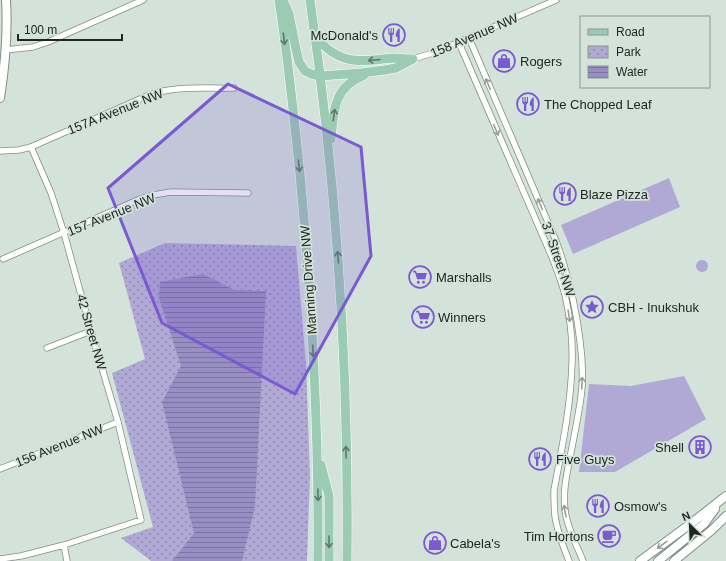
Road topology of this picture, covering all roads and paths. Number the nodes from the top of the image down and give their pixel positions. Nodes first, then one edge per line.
1 (6, 0) edge
2 (143, 0) edge
3 (279, 0) edge
4 (283, 0) edge
5 (310, 0) edge
6 (556, 0) edge
7 (313, 26) junction
8 (469, 38) junction
9 (459, 43) junction
10 (5, 50) junction
11 (413, 59) junction
12 (372, 72) junction
13 (320, 76) junction
14 (234, 88) dead end
15 (0, 98) edge
16 (31, 147) junction
17 (0, 152) edge
18 (329, 154) junction
19 (248, 193) dead end
20 (64, 232) junction
21 (3, 259) dead end
22 (91, 331) junction
23 (47, 348) dead end
24 (118, 422) junction
25 (317, 448) junction
26 (0, 469) edge
27 (725, 496) edge
28 (726, 516) edge
29 (64, 545) junction
30 (0, 559) edge
31 (67, 561) edge
32 (318, 561) edge
33 (329, 561) edge
34 (347, 561) edge
35 (569, 561) edge
36 (583, 561) edge
37 (640, 561) edge
38 (658, 561) edge
39 (674, 561) edge

1 - 10 main road
2 - 10 street
3 -> 25 main road, Manning Drive NW
4 - 13 main road
5 - 7 main road
6 - 8 street, 158 Avenue NW
11 -> 7 main road
7 - 13 main road
8 - 9 street, 158 Avenue NW
36 -> 8 street, 37 Street NW
9 - 11 street, 158 Avenue NW
9 -> 35 street, 37 Street NW
10 - 15 main road
11 - 12 main road
12 - 13 main road
18 -> 12 main road
13 - 18 main road
14 - 16 street, 157A Avenue NW
16 - 17 street, 157A Avenue NW
16 - 20 street, 42 Street NW
34 -> 18 main road
19 - 20 street, 157 Avenue NW
20 - 21 street, 157 Avenue NW
20 - 22 street, 42 Street NW
22 - 23 street
22 - 24 street, 42 Street NW
24 - 26 street, 156 Avenue NW
24 - 29 street, 42 Street NW
25 -> 32 main road, Manning Drive NW
25 -> 33 main road
27 -> 37 main road
27 - 38 main road
28 - 39 main road
29 - 30 street
29 - 31 street

